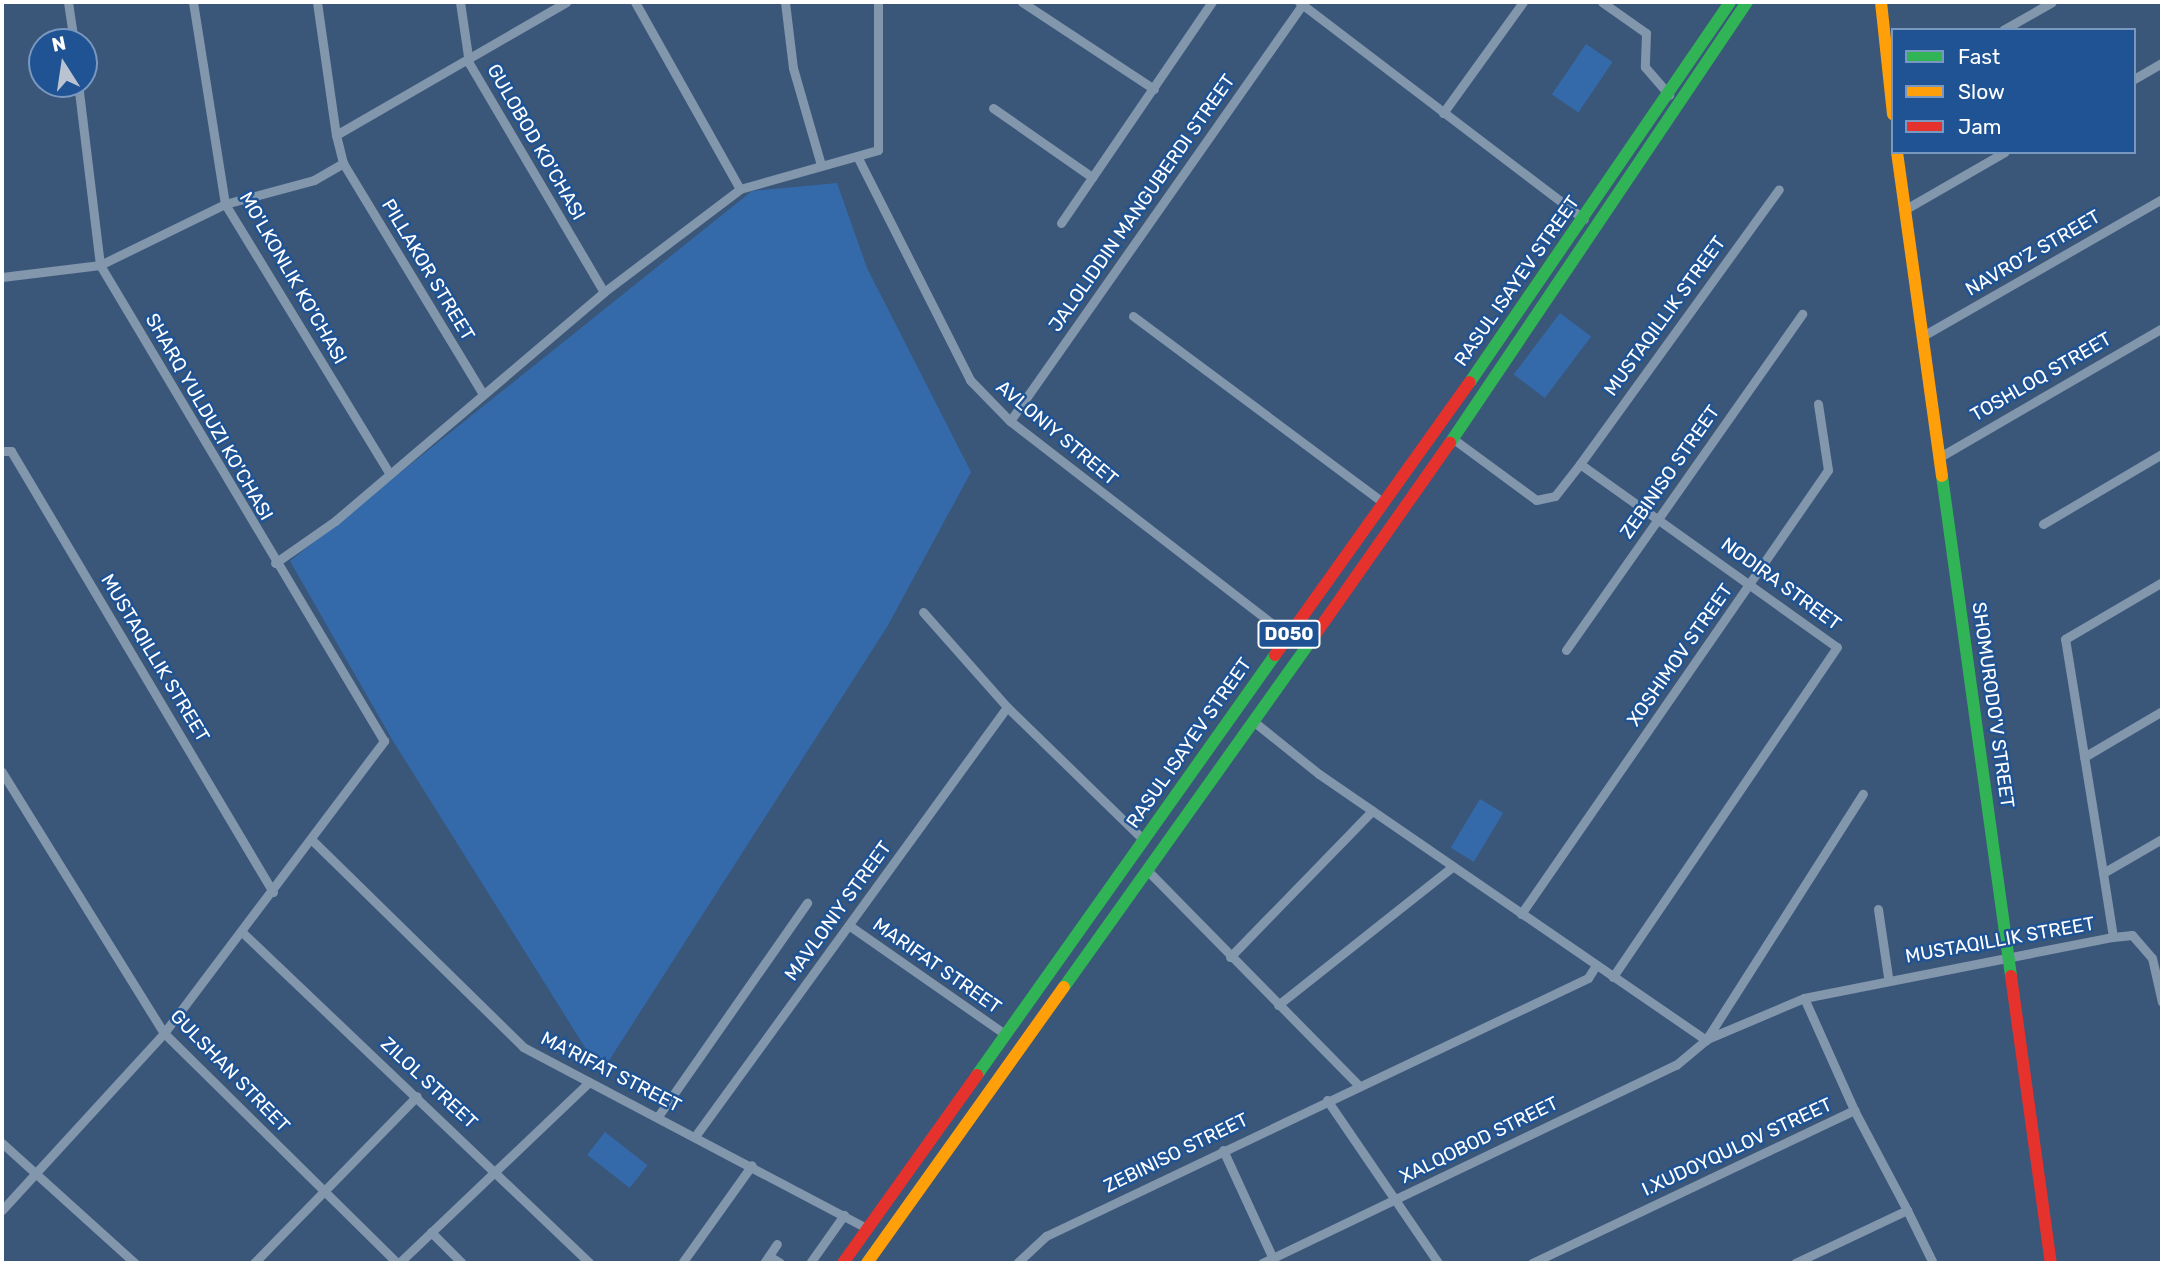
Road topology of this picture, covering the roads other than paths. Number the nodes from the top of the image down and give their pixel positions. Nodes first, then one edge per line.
1 (68, 2) edge
2 (193, 2) edge
3 (317, 2) edge
4 (460, 2) edge
5 (566, 2) edge
6 (635, 2) edge
7 (785, 2) edge
8 (878, 2) edge
9 (1021, 2) edge
10 (1212, 2) edge
11 (1523, 2) edge
12 (1730, 2) edge
13 (1747, 2) edge
14 (1881, 2) edge
15 (2052, 2) edge
16 (1300, 3) edge
17 (1607, 3) edge
18 (72, 28) edge
19 (2006, 28) edge
20 (469, 63) junction
21 (2162, 63) edge
22 (2136, 78) edge
23 (1891, 85) edge
24 (1154, 89) junction
25 (1669, 95) junction
26 (80, 98) edge
27 (993, 108) dead end
28 (1443, 113) junction
29 (337, 135) junction
30 (1897, 154) edge
31 (2002, 154) edge
32 (858, 159) junction
33 (343, 163) junction
34 (821, 165) junction
35 (1093, 177) junction
36 (740, 189) junction
37 (1779, 189) dead end
38 (2162, 199) edge
39 (225, 204) junction
40 (1904, 210) junction
41 (1584, 219) junction
42 (1061, 223) dead end
43 (100, 265) junction
44 (2, 277) edge
45 (604, 292) junction
46 (1801, 314) dead end
47 (1133, 316) dead end
48 (2162, 328) edge
49 (1921, 337) junction
50 (484, 394) junction
51 (1818, 404) dead end
52 (1010, 421) junction
53 (1452, 438) junction
54 (2, 451) edge
55 (2162, 454) edge
56 (1938, 457) junction
57 (1580, 464) junction
58 (390, 474) junction
59 (1384, 503) junction
60 (1401, 515) junction
61 (1659, 518) junction
62 (2043, 524) dead end
63 (275, 563) junction
64 (2162, 582) edge
65 (1751, 583) junction
66 (923, 612) dead end
67 (1287, 635) junction
68 (1566, 650) dead end
69 (1007, 707) junction
70 (2162, 711) edge
71 (1253, 721) junction
72 (2084, 757) junction
73 (2, 772) edge
74 (1863, 794) dead end
75 (1372, 811) junction
76 (2162, 839) edge
77 (1144, 840) junction
78 (313, 841) junction
79 (1452, 867) junction
80 (1147, 870) junction
81 (2103, 873) junction
82 (273, 892) junction
83 (807, 903) dead end
84 (1878, 909) dead end
85 (1521, 915) junction
86 (850, 926) junction
87 (242, 932) junction
88 (2113, 937) junction
89 (1230, 957) junction
90 (2157, 958) edge
91 (2011, 959) junction
92 (1596, 965) junction
93 (1613, 977) junction
94 (1888, 977) junction
95 (1804, 998) junction
96 (2162, 1002) edge
97 (1278, 1005) junction
98 (164, 1033) junction
99 (1006, 1034) junction
100 (1706, 1040) junction
101 (587, 1084) junction
102 (1358, 1085) junction
103 (417, 1096) junction
104 (1327, 1100) junction
105 (1854, 1110) junction
106 (659, 1115) junction
107 (696, 1135) junction
108 (2, 1143) edge
109 (1223, 1150) junction
110 (752, 1165) junction
111 (496, 1171) junction
112 (36, 1173) junction
113 (325, 1192) junction
114 (1394, 1200) junction
115 (2, 1210) edge
116 (1907, 1210) junction
117 (844, 1215) junction
118 (868, 1228) junction
119 (431, 1233) junction
120 (777, 1244) dead end
121 (766, 1260) edge
122 (1274, 1261) edge
123 (135, 1263) edge
124 (254, 1263) edge
125 (398, 1263) edge
126 (462, 1263) edge
127 (589, 1263) edge
128 (682, 1263) edge
129 (780, 1263) edge
130 (810, 1263) edge
131 (843, 1263) edge
132 (867, 1263) edge
133 (1017, 1263) edge
134 (1262, 1263) edge
135 (1438, 1263) edge
136 (1532, 1263) edge
137 (1795, 1263) edge
138 (1933, 1263) edge
139 (2051, 1263) edge

1 - 18 street
2 - 39 street, MO'LKONLIK KO'CHASI
3 - 29 street
4 - 20 street, GULOBOD KO'CHASI
5 - 20 street
6 - 36 street
7 - 34 street
8 - 32 street
9 - 24 street
10 - 24 street
11 - 28 street
12 - 25 main road, RASUL ISAYEV STREET / D050
13 - 53 main road, RASUL ISAYEV STREET / D050
14 - 23 main road
15 - 19 street
16 - 28 street
16 - 52 street, JALOLIDDIN MANGUBERDI STREET
17 - 25 street
20 - 29 street
20 - 45 street, GULOBOD KO'CHASI
21 - 22 street
24 - 35 street
25 - 41 main road, RASUL ISAYEV STREET / D050
26 - 43 street, SHARQ YULDUZI KO'CHASI
27 - 35 street
28 - 41 street
29 - 33 street, PILLAKOR STREET
30 - 40 main road, SHOMURODO'V STREET
31 - 40 street
32 - 34 street
32 - 52 street, AVLONIY STREET
33 - 39 street
33 - 50 street, PILLAKOR STREET
34 - 36 street
35 - 42 street
36 - 45 street
37 - 57 street, MUSTAQILLIK STREET
38 - 49 street, NAVRO'Z STREET
39 - 43 street
39 - 58 street, MO'LKONLIK KO'CHASI
40 - 49 main road, SHOMURODO'V STREET
41 - 59 main road, RASUL ISAYEV STREET / D050
43 - 44 street
43 - 63 street, SHARQ YULDUZI KO'CHASI
45 - 50 street
46 - 61 street, ZEBINISO STREET
47 - 59 street
48 - 56 street, TOSHLOQ STREET
49 - 56 main road, SHOMURODO'V STREET
50 - 58 street
51 - 65 street, XOSHIMOV STREET
52 - 67 street, AVLONIY STREET
53 - 57 street
53 - 60 main road, RASUL ISAYEV STREET / D050
54 - 82 street, MUSTAQILLIK STREET
55 - 62 street
56 - 91 main road, SHOMURODO'V STREET
57 - 61 street, NODIRA STREET
58 - 63 street
59 - 60 main road
59 - 67 main road, RASUL ISAYEV STREET / D050
60 - 71 main road, RASUL ISAYEV STREET / D050
61 - 65 street, NODIRA STREET
61 - 68 street, ZEBINISO STREET
63 - 78 street, SHARQ YULDUZI KO'CHASI
64 - 72 street, MUSTAQILLIK STREET
65 - 85 street, XOSHIMOV STREET
65 - 93 street, NODIRA STREET
66 - 69 street
67 - 77 main road, RASUL ISAYEV STREET / D050
69 - 77 street
69 - 86 street, MAVLONIY STREET
70 - 72 street
71 - 75 street
71 - 80 main road, RASUL ISAYEV STREET / D050
72 - 81 street, MUSTAQILLIK STREET
73 - 98 street, GULSHAN STREET
74 - 100 street
75 - 79 street
75 - 89 street
76 - 81 street
77 - 99 main road, RASUL ISAYEV STREET / D050
78 - 82 street
78 - 101 street, MA'RIFAT STREET
79 - 85 street
79 - 97 street
80 - 89 street
80 - 132 main road, RASUL ISAYEV STREET / D050
81 - 88 street, MUSTAQILLIK STREET
82 - 87 street
83 - 106 street
84 - 94 street
85 - 92 street
86 - 99 street, MARIFAT STREET
86 - 107 street, MAVLONIY STREET
87 - 98 street
87 - 103 street, ZILOL STREET
88 - 90 street
88 - 91 street, MUSTAQILLIK STREET
89 - 97 street
90 - 96 street
91 - 94 street, MUSTAQILLIK STREET
91 - 139 main road, SHOMURODO'V STREET
92 - 93 street
92 - 102 street, ZEBINISO STREET
93 - 100 street
94 - 95 street, MUSTAQILLIK STREET
95 - 100 street, MUSTAQILLIK STREET
95 - 105 street
97 - 102 street
98 - 112 street
98 - 113 street, GULSHAN STREET
99 - 118 main road, RASUL ISAYEV STREET / D050
100 - 114 street, ХALQOBOD STREET
101 - 106 street, MA'RIFAT STREET
101 - 111 street, GULSHAN STREET
102 - 104 street, ZEBINISO STREET
103 - 111 street, ZILOL STREET
103 - 113 street
104 - 109 street, ZEBINISO STREET
104 - 114 street
105 - 116 street, I.ХUDOYQULOV STREET
105 - 136 street, I.ХUDOYQULOV STREET
106 - 107 street, MA'RIFAT STREET
107 - 110 street, MA'RIFAT STREET
108 - 112 street
109 - 122 street
109 - 133 street, ZEBINISO STREET
110 - 117 street, MA'RIFAT STREET
110 - 128 street
111 - 119 street, GULSHAN STREET
111 - 127 street, ZILOL STREET
112 - 115 street
112 - 123 street
113 - 124 street
113 - 125 street, GULSHAN STREET
114 - 122 street, ХALQOBOD STREET
114 - 135 street
116 - 137 street
116 - 138 street, I.ХUDOYQULOV STREET
117 - 118 street, MA'RIFAT STREET
117 - 130 street
118 - 131 main road, RASUL ISAYEV STREET / D050
119 - 125 street, GULSHAN STREET
119 - 126 street
120 - 121 street
121 - 129 street
122 - 134 street, ХALQOBOD STREET

